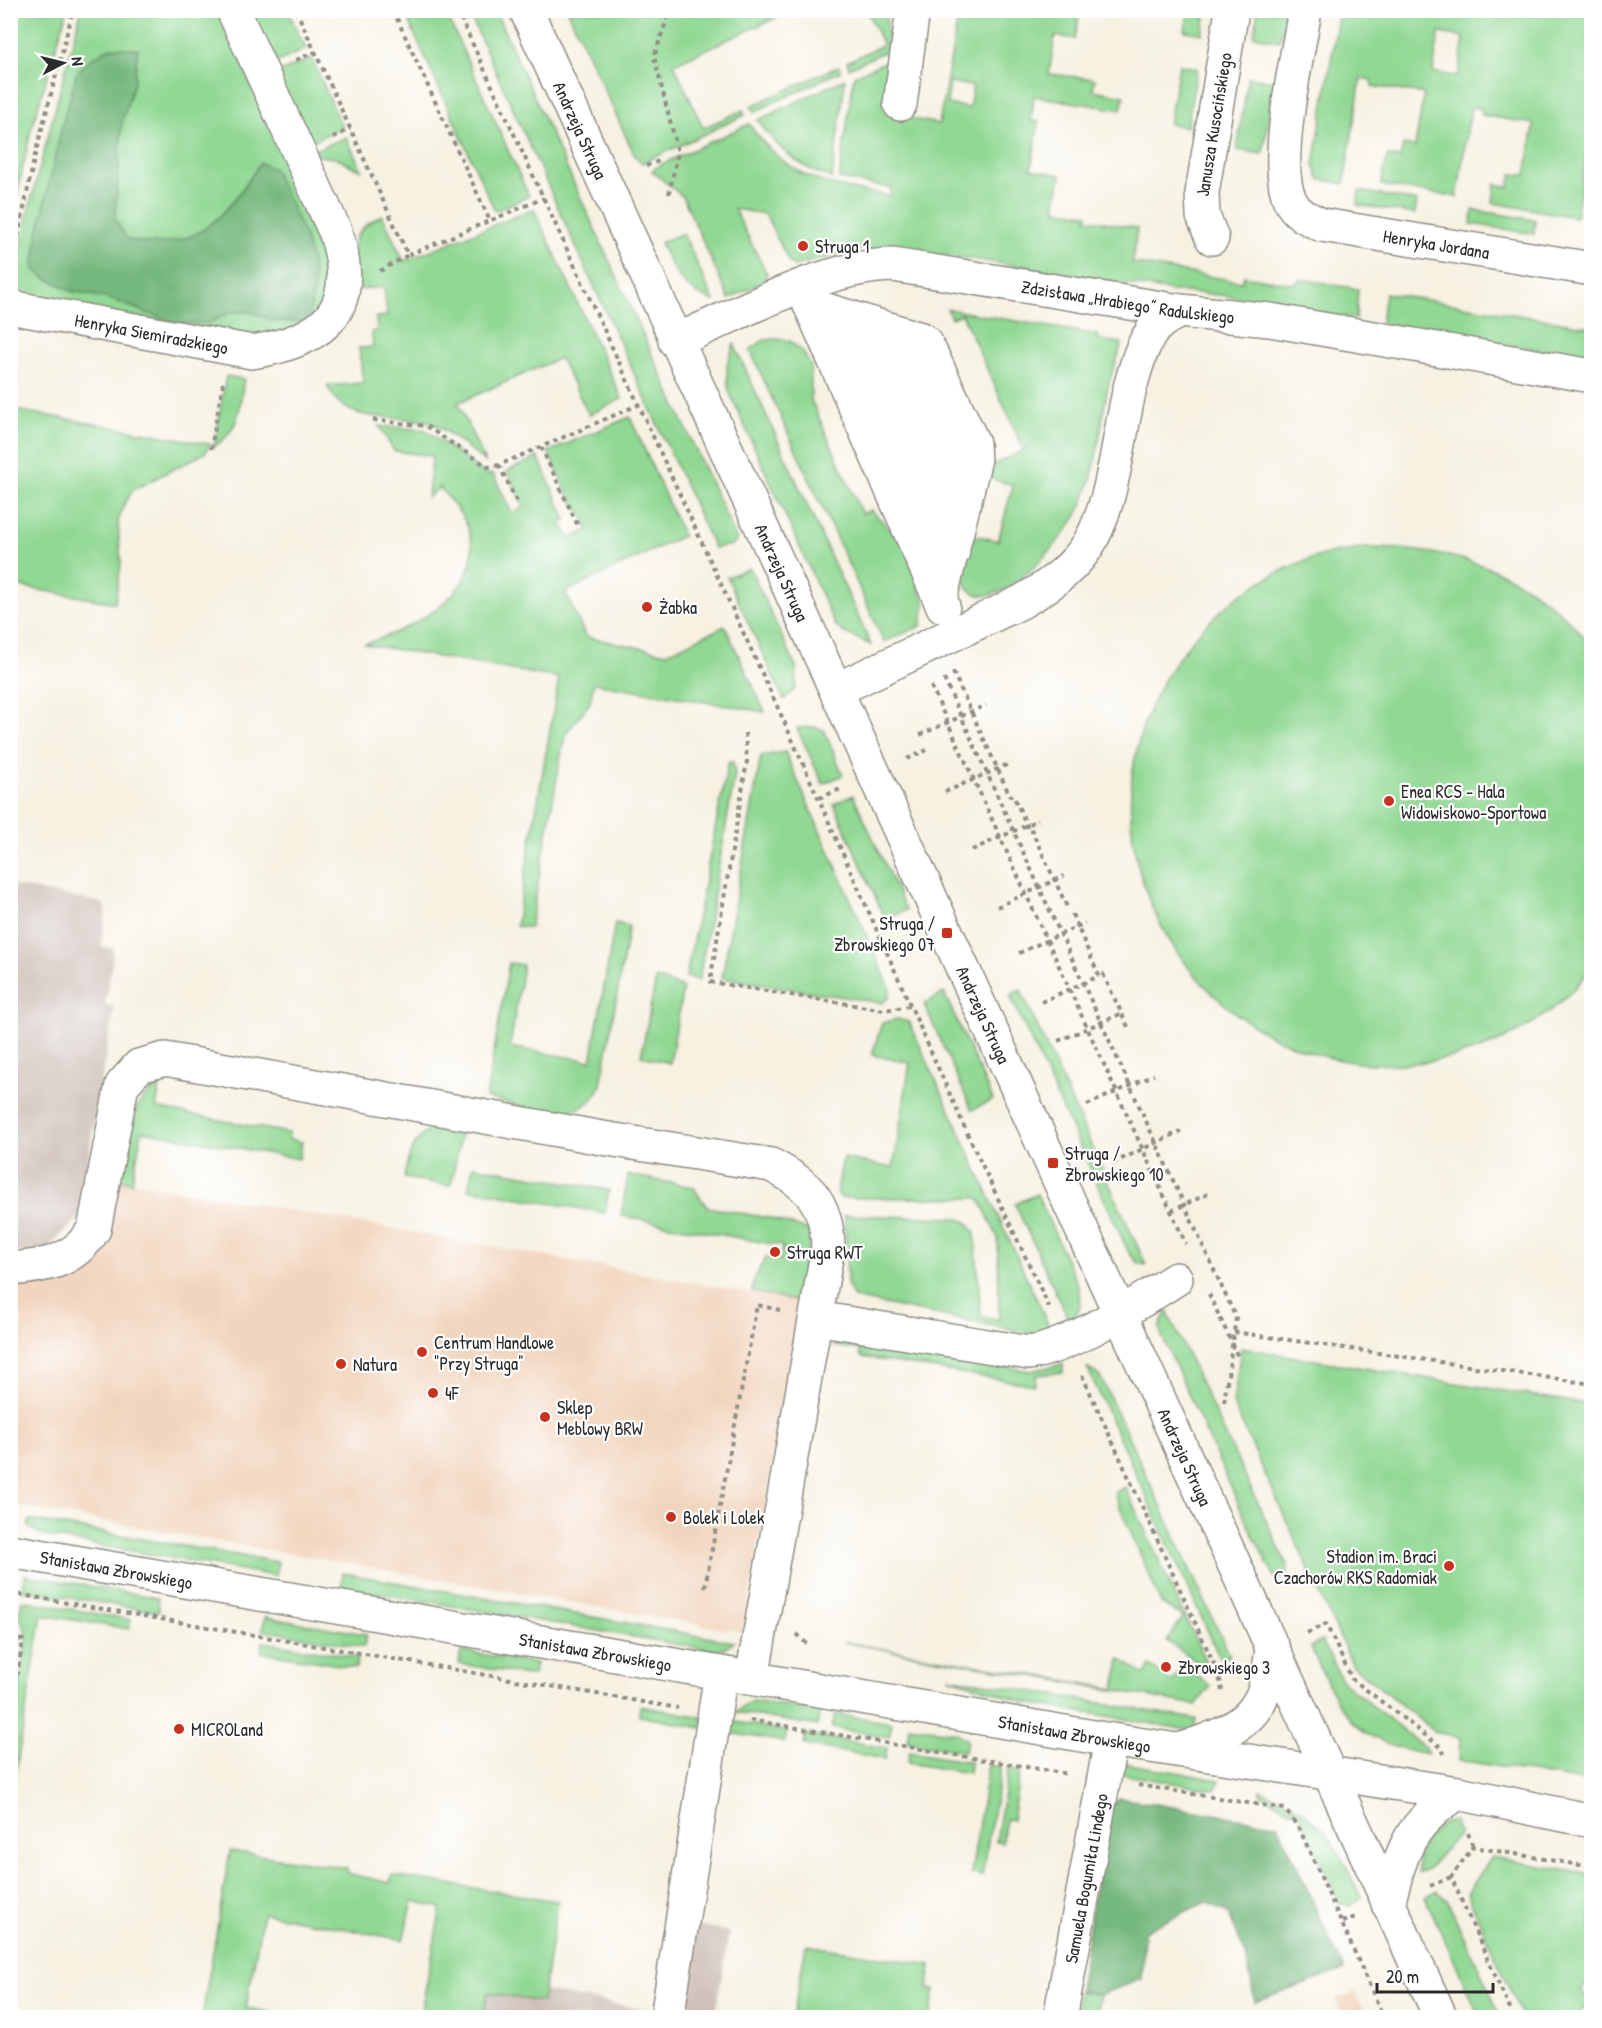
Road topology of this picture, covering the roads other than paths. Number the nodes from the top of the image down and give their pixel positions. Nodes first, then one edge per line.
1 (233, 10) edge
2 (526, 10) edge
3 (913, 10) edge
4 (1232, 10) edge
5 (1305, 10) edge
6 (900, 104) dead end
7 (1212, 238) dead end
8 (1592, 269) edge
9 (806, 296) junction
10 (10, 307) edge
11 (1180, 311) junction
12 (850, 317) junction
13 (675, 341) junction
14 (1592, 376) edge
15 (952, 552) junction
16 (940, 599) junction
17 (937, 649) junction
18 (836, 690) junction
19 (10, 1269) edge
20 (1190, 1271) road end
21 (1119, 1312) junction
22 (816, 1318) junction
23 (10, 1551) edge
24 (1272, 1649) junction
25 (737, 1675) junction
26 (1111, 1740) junction
27 (1180, 1750) junction
28 (1329, 1773) junction
29 (1458, 1793) junction
30 (1592, 1821) edge
31 (1388, 1904) junction
32 (667, 2018) edge
33 (1060, 2018) edge
34 (1441, 2018) edge

1 - 10 street, Henryka Siemiradzkiego
2 - 13 street, Andrzeja Struga
3 - 6 street
4 - 7 street, Janusza Kusocińskiego
5 - 8 street, Henryka Jordana
9 - 11 street, Zdzisława „Hrabiego” Radulskiego
9 - 12 street
9 - 13 street, Zdzisława „Hrabiego” Radulskiego
9 - 16 street
11 - 14 street, Zdzisława „Hrabiego” Radulskiego
11 - 17 street
12 - 15 street
12 - 15 street
13 - 18 street, Andrzeja Struga
15 - 16 street
16 - 17 street
17 - 18 street
18 - 21 street, Andrzeja Struga
19 - 22 street
20 - 21 street
21 - 22 street
21 - 24 street, Andrzeja Struga
22 - 25 street
23 - 25 street, Stanisława Zbrowskiego
24 - 27 street, Stanisława Zbrowskiego
24 - 28 street, Andrzeja Struga
25 - 26 street, Stanisława Zbrowskiego
25 - 32 street
26 - 27 street, Stanisława Zbrowskiego
26 - 33 street, Samuela Bogumiła Lindego
27 - 28 street, Stanisława Zbrowskiego
28 - 29 street, Stanisława Zbrowskiego
28 - 31 street, Andrzeja Struga
29 - 30 street, Stanisława Zbrowskiego
29 - 31 street
31 - 34 street, Andrzeja Struga

